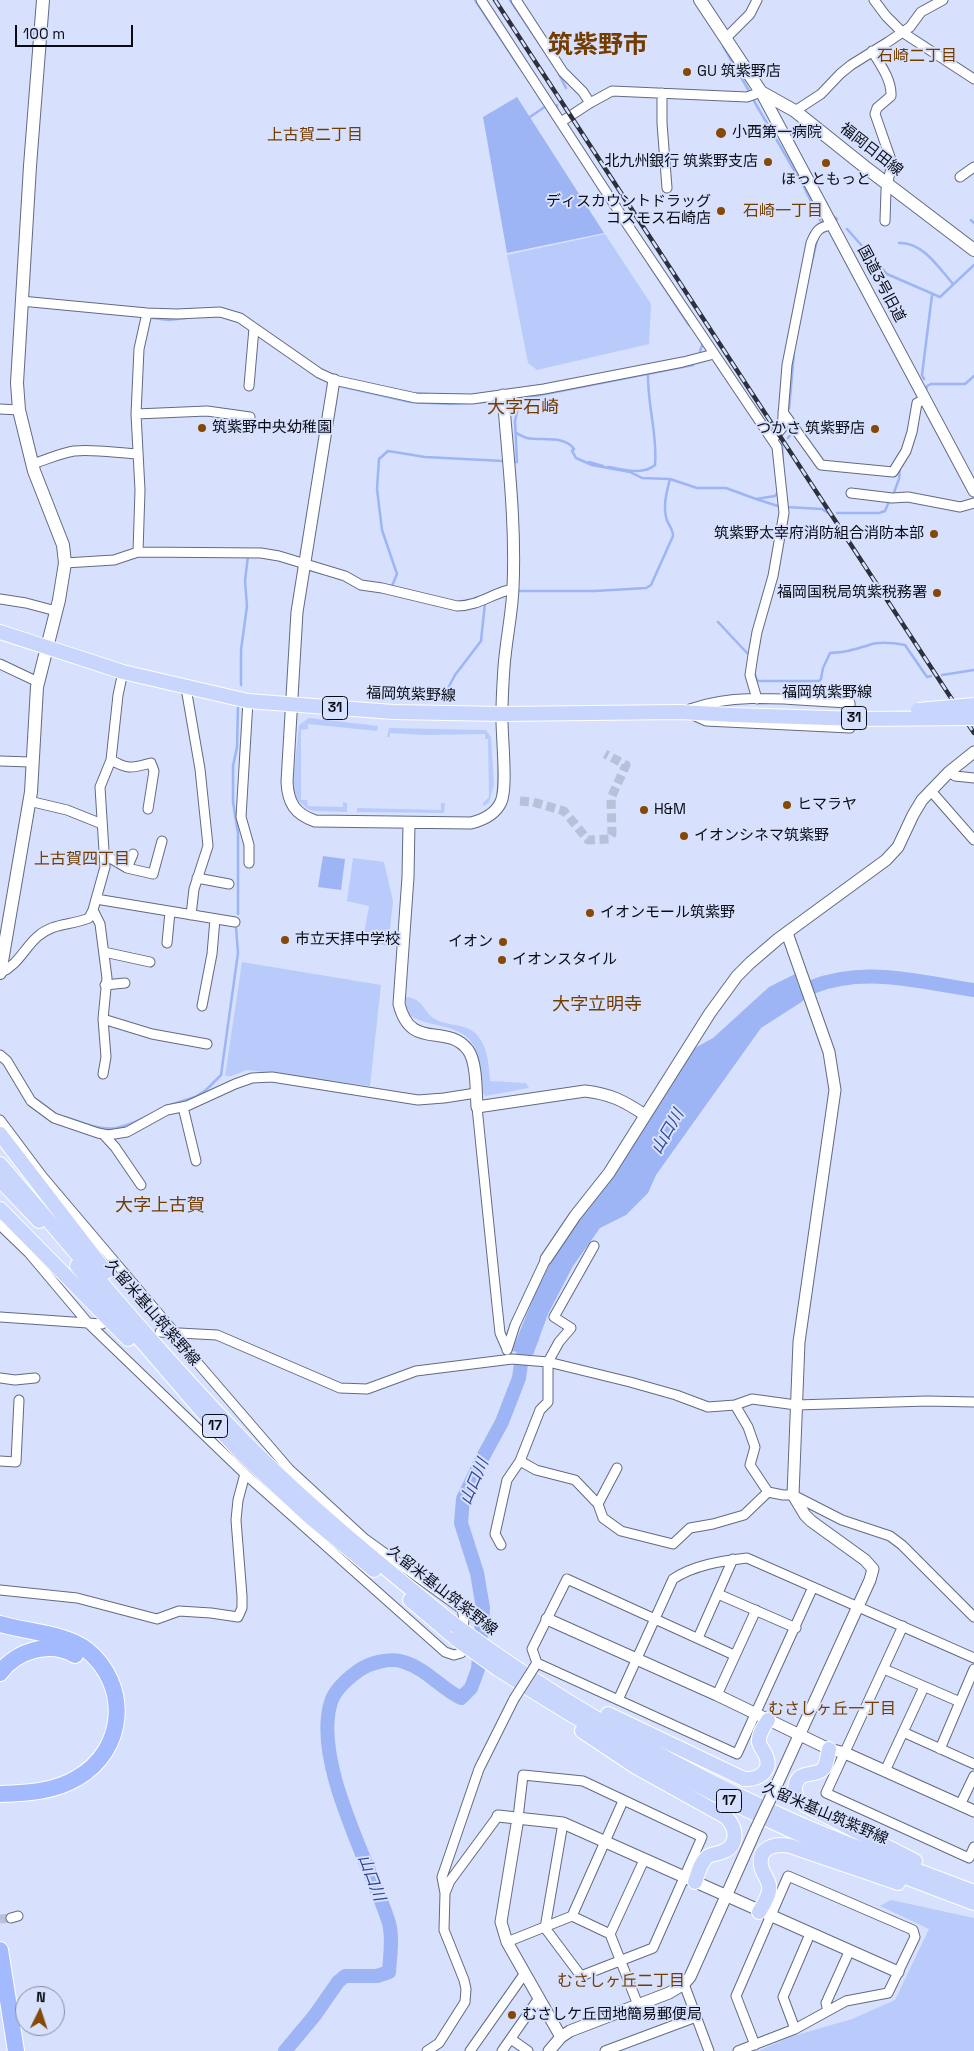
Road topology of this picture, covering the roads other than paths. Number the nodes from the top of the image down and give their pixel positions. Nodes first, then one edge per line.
1 (43, 0) edge
2 (481, 0) edge
3 (516, 0) edge
4 (700, 0) edge
5 (757, 0) edge
6 (874, 0) edge
7 (943, 0) edge
8 (902, 32) junction
9 (726, 38) junction
10 (872, 51) junction
11 (974, 79) edge
12 (761, 92) junction
13 (662, 94) junction
14 (590, 103) junction
15 (795, 111) junction
16 (561, 122) junction
17 (974, 167) edge
18 (960, 177) dead end
19 (888, 184) junction
20 (667, 188) dead end
21 (885, 221) dead end
22 (833, 225) junction
23 (974, 250) edge
24 (21, 301) junction
25 (147, 313) junction
26 (254, 328) junction
27 (714, 354) junction
28 (334, 380) junction
29 (249, 386) dead end
30 (503, 395) junction
31 (925, 399) junction
32 (0, 410) edge
33 (19, 410) junction
34 (783, 412) junction
35 (136, 414) junction
36 (250, 417) dead end
37 (773, 439) junction
38 (137, 454) junction
39 (32, 464) junction
40 (974, 491) edge
41 (851, 493) dead end
42 (974, 503) edge
43 (138, 552) junction
44 (65, 563) junction
45 (304, 565) junction
46 (513, 589) junction
47 (0, 599) edge
48 (56, 612) junction
49 (0, 632) edge
50 (46, 648) junction
51 (0, 664) edge
52 (123, 672) junction
53 (38, 682) junction
54 (186, 688) junction
55 (757, 699) junction
56 (248, 701) junction
57 (293, 704) junction
58 (974, 705) edge
59 (918, 710) junction
60 (974, 710) edge
61 (687, 712) junction
62 (734, 712) junction
63 (502, 714) junction
64 (974, 720) edge
65 (974, 752) edge
66 (111, 760) junction
67 (0, 761) edge
68 (31, 762) junction
69 (949, 772) junction
70 (974, 778) edge
71 (931, 791) junction
72 (29, 801) junction
73 (148, 809) dead end
74 (409, 822) junction
75 (102, 824) junction
76 (974, 840) edge
77 (162, 841) dead end
78 (133, 854) dead end
79 (105, 855) junction
80 (249, 863) dead end
81 (127, 868) junction
82 (197, 878) junction
83 (229, 884) dead end
84 (96, 899) junction
85 (93, 910) junction
86 (170, 912) junction
87 (191, 915) junction
88 (215, 919) junction
89 (235, 922) dead end
90 (787, 933) junction
91 (167, 944) dead end
92 (104, 952) junction
93 (150, 962) dead end
94 (0, 973) edge
95 (125, 983) dead end
96 (106, 984) junction
97 (202, 1006) dead end
98 (103, 1019) junction
99 (207, 1044) dead end
100 (0, 1055) edge
101 (103, 1074) dead end
102 (476, 1093) junction
103 (182, 1106) junction
104 (477, 1108) junction
105 (645, 1115) junction
106 (0, 1120) edge
107 (0, 1134) edge
108 (103, 1134) junction
109 (196, 1162) dead end
110 (2, 1174) edge
111 (141, 1185) dead end
112 (0, 1209) edge
113 (1, 1227) edge
114 (594, 1246) dead end
115 (546, 1260) joint
116 (0, 1317) edge
117 (88, 1323) junction
118 (102, 1324) dead end
119 (160, 1332) dead end
120 (176, 1333) junction
121 (507, 1349) junction
122 (163, 1351) junction
123 (508, 1360) junction
124 (548, 1362) junction
125 (0, 1378) edge
126 (35, 1378) dead end
127 (18, 1400) dead end
128 (974, 1402) edge
129 (736, 1405) junction
130 (796, 1405) junction
131 (200, 1409) junction
132 (0, 1461) edge
133 (520, 1461) junction
134 (617, 1468) dead end
135 (245, 1474) junction
136 (768, 1492) junction
137 (793, 1495) junction
138 (598, 1504) junction
139 (502, 1545) dead end
140 (734, 1559) junction
141 (813, 1587) junction
142 (0, 1590) edge
143 (718, 1594) junction
144 (858, 1607) junction
145 (756, 1610) junction
146 (974, 1617) edge
147 (656, 1618) junction
148 (547, 1619) junction
149 (0, 1624) edge
150 (903, 1626) junction
151 (796, 1628) junction
152 (456, 1632) junction
153 (698, 1638) junction
154 (734, 1654) junction
155 (974, 1658) edge
156 (637, 1659) junction
157 (536, 1664) junction
158 (884, 1669) junction
159 (974, 1669) edge
160 (0, 1673) edge
161 (924, 1687) junction
162 (541, 1690) junction
163 (717, 1695) junction
164 (618, 1700) junction
165 (960, 1702) junction
166 (762, 1716) junction
167 (903, 1732) junction
168 (800, 1736) junction
169 (829, 1749) junction
170 (940, 1749) junction
171 (845, 1753) junction
172 (974, 1764) edge
173 (885, 1771) junction
174 (974, 1776) edge
175 (0, 1786) edge
176 (0, 1794) edge
177 (623, 1801) junction
178 (960, 1805) junction
179 (974, 1811) edge
180 (498, 1816) joint
181 (518, 1818) junction
182 (563, 1823) junction
183 (604, 1842) junction
184 (974, 1847) edge
185 (644, 1860) junction
186 (689, 1880) junction
187 (963, 1892) edge
188 (444, 1893) junction
189 (726, 1897) junction
190 (974, 1903) edge
191 (765, 1914) junction
192 (572, 1916) junction
193 (545, 1928) junction
194 (610, 1934) junction
195 (810, 1934) junction
196 (507, 1942) junction
197 (0, 1950) edge
198 (849, 1952) junction
199 (621, 1961) junction
200 (898, 1972) junction
201 (525, 1973) junction
202 (684, 1984) junction
203 (539, 1998) junction
204 (638, 2005) junction
205 (828, 2011) junction
206 (696, 2017) junction
207 (795, 2029) junction
208 (562, 2037) junction
209 (511, 2038) junction
210 (755, 2045) junction
211 (16, 2051) edge
212 (427, 2051) edge
213 (470, 2051) edge
214 (502, 2051) edge
215 (528, 2051) edge
216 (549, 2051) edge
217 (604, 2051) edge
218 (709, 2051) edge
219 (738, 2051) edge

1 - 24 main road
2 - 16 street
3 - 14 street
4 - 9 main road, 福岡日田線
5 - 9 street
6 - 8 street
7 - 8 street
8 - 10 street
8 - 11 street
9 - 12 main road, 福岡日田線
10 - 15 street
10 - 19 street
12 - 13 street
12 - 15 main road, 福岡日田線
12 - 22 street, 国道3号旧道
13 - 14 street
13 - 20 street
14 - 16 street
15 - 19 main road, 福岡日田線
16 - 27 street
17 - 18 street
19 - 21 street
19 - 23 main road, 福岡日田線
22 - 31 street, 国道3号旧道
22 - 34 street
24 - 25 street
24 - 33 main road
25 - 26 street
25 - 35 street
26 - 28 street
26 - 29 street
27 - 30 street
27 - 37 street
28 - 30 street
28 - 45 street
30 - 46 street
31 - 34 street
31 - 40 street, 国道3号旧道
32 - 33 street
33 - 39 main road
34 - 37 street
35 - 36 street
35 - 38 street
37 - 55 street
38 - 39 street
38 - 43 street
39 - 44 main road
41 - 42 street
43 - 44 street
43 - 45 street
44 - 48 main road
45 - 46 street
45 - 57 street
46 - 63 street
47 - 48 street
48 - 50 main road
49 - 50 main road, 福岡筑紫野線 / 31
50 - 52 main road, 福岡筑紫野線 / 31
50 - 53 main road
51 - 53 street
52 - 54 main road, 福岡筑紫野線 / 31
52 - 66 street
53 - 68 main road
54 - 56 main road, 福岡筑紫野線 / 31
54 - 82 street
55 - 61 street
55 - 61 street
56 - 57 main road, 福岡筑紫野線 / 31
56 - 80 street
57 - 63 main road, 福岡筑紫野線 / 31
57 - 74 street
58 - 59 main road, bridge
59 - 60 main road, 福岡筑紫野線 / 31, bridge
59 - 62 main road, 福岡筑紫野線 / 31
61 - 62 main road, 福岡筑紫野線 / 31
61 - 63 main road, 福岡筑紫野線 / 31
62 - 64 main road, 福岡筑紫野線 / 31, bridge
63 - 74 street
65 - 69 street
66 - 73 street
66 - 75 street
67 - 68 street
68 - 72 main road
69 - 70 street
69 - 71 street
71 - 76 street
71 - 90 street
72 - 75 street
72 - 94 main road
74 - 102 street
75 - 79 street
77 - 81 street
78 - 81 street
79 - 81 street
79 - 84 street
82 - 83 street
82 - 87 street
84 - 85 street
84 - 86 street
85 - 92 street
85 - 94 street
86 - 87 street
86 - 91 street
87 - 88 street
88 - 89 street
88 - 97 street
90 - 105 street
90 - 130 street
92 - 93 street
92 - 96 street
95 - 96 street
96 - 98 street
98 - 99 street
98 - 101 street
100 - 108 street
102 - 103 street
102 - 104 street
103 - 108 street
103 - 109 street
104 - 105 street
104 - 121 street
105 - 115 street
106 - 120 street
107 - 122 main road
108 - 111 street
110 - 122 main road, 久留米基山筑紫野線 / 17
110 - 131 main road, 久留米基山筑紫野線 / 17
112 - 131 main road
113 - 117 street
114 - 124 street
115 - 121 street
116 - 117 street
117 - 118 street
117 - 135 street
119 - 120 street
120 - 123 street
120 - 135 street
121 - 123 street
122 - 152 main road, 久留米基山筑紫野線 / 17
123 - 124 street
124 - 129 street
124 - 133 street
125 - 126 street
127 - 132 street
128 - 130 street
129 - 130 street
129 - 136 street
130 - 137 street
131 - 152 main road, 久留米基山筑紫野線 / 17
133 - 138 street
133 - 139 street
134 - 138 street
135 - 142 street
136 - 137 street
136 - 138 street
137 - 144 street
137 - 146 street
140 - 141 street
140 - 143 street
140 - 147 street
141 - 144 street
141 - 151 street
143 - 145 street
143 - 153 street
144 - 150 street
144 - 168 street
145 - 151 street
145 - 154 street
147 - 148 street
147 - 153 street
147 - 156 street
148 - 156 street
148 - 157 street
149 - 176 highway
150 - 155 street
150 - 158 street
151 - 166 street
152 - 162 main road, 久留米基山筑紫野線 / 17, bridge
153 - 154 street
154 - 163 street
156 - 163 street
156 - 164 street
157 - 164 street
157 - 188 street, bridge
158 - 161 street
158 - 171 street
159 - 165 street
160 - 175 highway
161 - 165 street
161 - 167 street
162 - 166 main road
162 - 186 main road
162 - 187 main road, 久留米基山筑紫野線 / 17
163 - 166 street
164 - 166 street
165 - 170 street
166 - 168 street
167 - 170 street
167 - 173 street
168 - 169 street
168 - 189 street, bridge
169 - 171 street
169 - 187 main road
170 - 172 street
171 - 173 street
171 - 184 street
173 - 178 street
174 - 178 street
177 - 181 street
177 - 183 street
177 - 186 street
178 - 179 street
180 - 181 street
180 - 188 street
181 - 182 street
181 - 196 street
182 - 183 street
182 - 193 street
183 - 185 street
183 - 192 street
185 - 186 street
185 - 194 street
186 - 189 street
186 - 199 street
187 - 190 main road, 久留米基山筑紫野線 / 17
187 - 191 main road
188 - 212 street
189 - 191 street
189 - 202 street
191 - 195 street
191 - 200 street
191 - 210 street
192 - 193 street
192 - 194 street
193 - 196 street
193 - 199 street
194 - 199 street
195 - 198 street
195 - 207 street
196 - 201 street
197 - 211 highway
198 - 200 street
198 - 205 street
199 - 204 street
200 - 205 street
201 - 203 street
201 - 213 street
202 - 204 street
202 - 206 street
203 - 208 street
203 - 209 street
204 - 208 street
205 - 207 street
206 - 217 street
206 - 218 street
207 - 210 street
208 - 216 street
209 - 214 street
209 - 215 street
210 - 219 street

